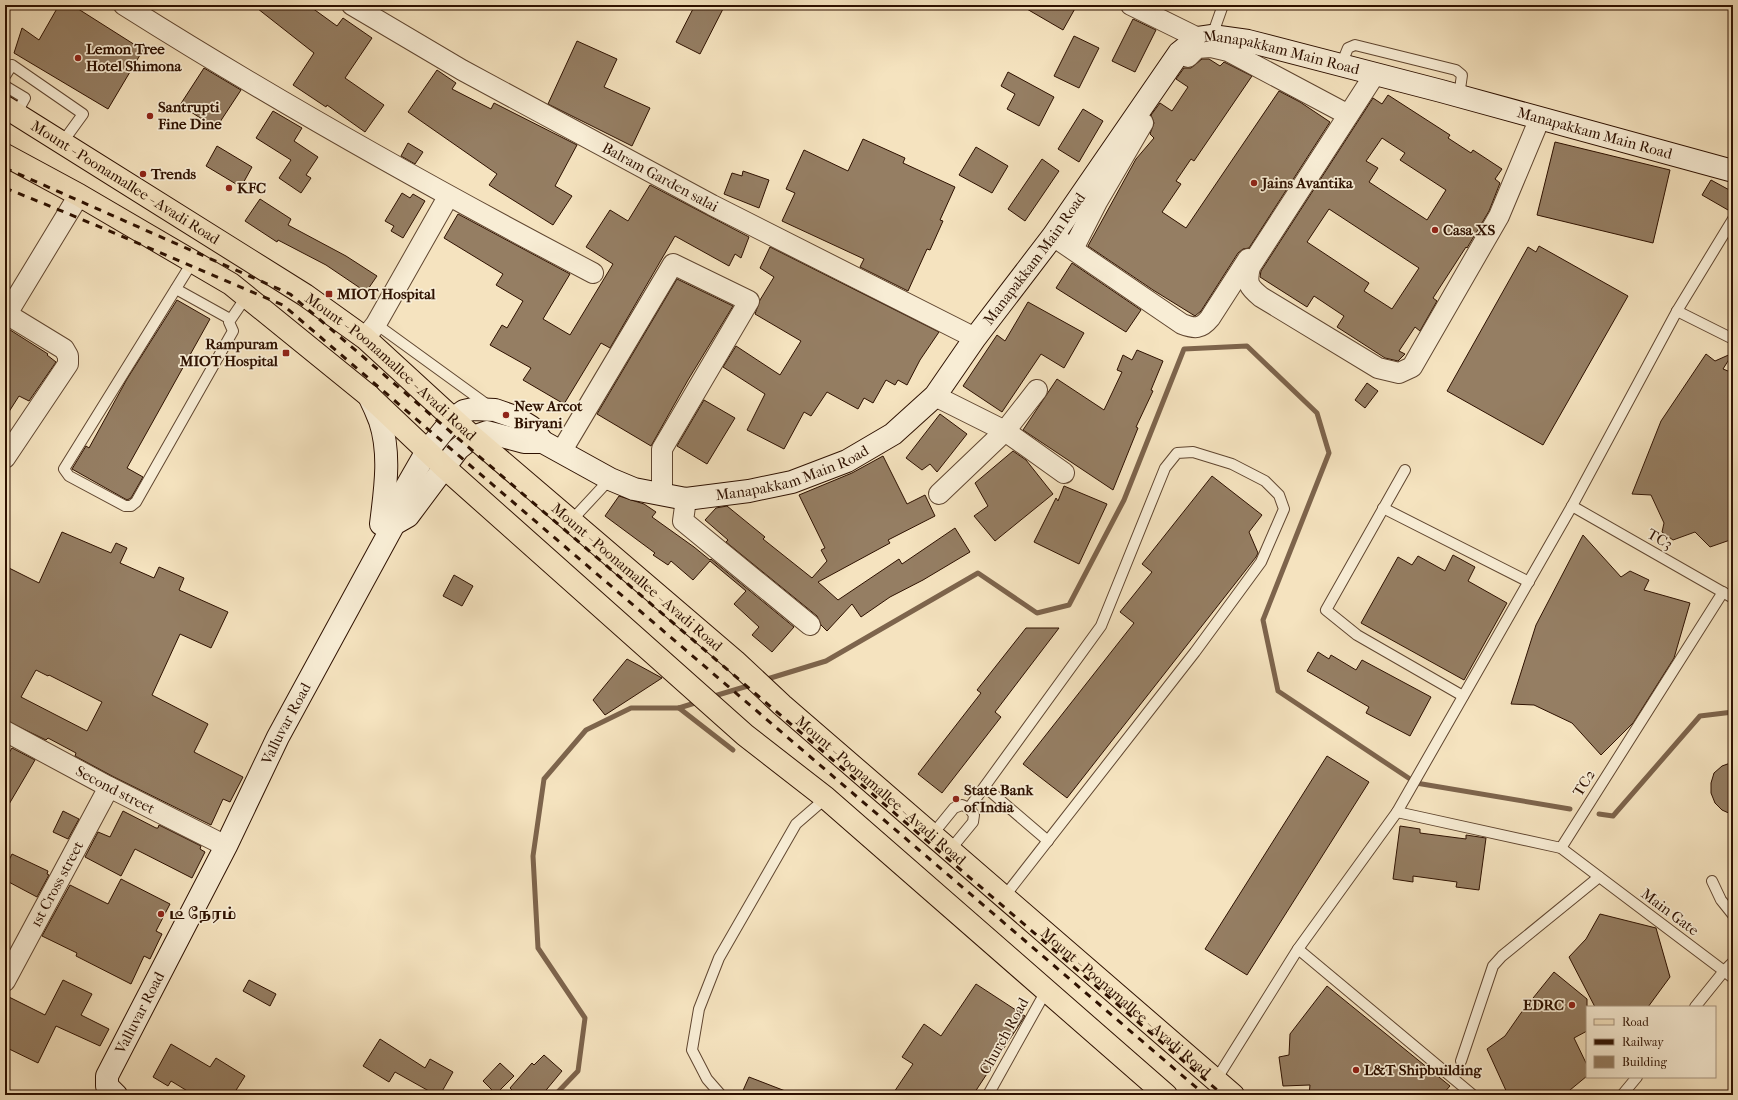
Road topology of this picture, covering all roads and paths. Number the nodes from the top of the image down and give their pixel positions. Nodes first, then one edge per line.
1 (124, 5) edge
2 (352, 5) edge
3 (1131, 5) edge
4 (1223, 5) edge
5 (1205, 37) junction
6 (1342, 65) junction
7 (1370, 73) junction
8 (5, 76) edge
9 (5, 86) edge
10 (1459, 96) junction
11 (11, 110) edge
12 (1341, 111) junction
13 (1540, 118) junction
14 (62, 142) junction
15 (5, 155) edge
16 (1733, 171) edge
17 (79, 195) junction
18 (448, 197) junction
19 (1733, 219) edge
20 (1053, 236) junction
21 (1072, 249) junction
22 (193, 261) junction
23 (593, 273) dead end
24 (176, 289) junction
25 (246, 297) junction
26 (1677, 311) junction
27 (6, 314) edge
28 (230, 319) junction
29 (370, 331) junction
30 (975, 338) junction
31 (1733, 339) edge
32 (1037, 390) dead end
33 (369, 396) junction
34 (935, 396) junction
35 (495, 410) junction
36 (453, 419) junction
37 (1005, 431) junction
38 (473, 437) junction
39 (552, 447) junction
40 (427, 451) junction
41 (5, 458) edge
42 (444, 467) junction
43 (1405, 470) dead end
44 (1064, 473) dead end
45 (610, 479) junction
46 (662, 494) junction
47 (939, 494) dead end
48 (686, 499) junction
49 (1572, 506) junction
50 (1383, 508) junction
51 (571, 521) junction
52 (394, 524) junction
53 (378, 553) junction
54 (1529, 582) junction
55 (1723, 592) junction
56 (1733, 598) edge
57 (810, 625) dead end
58 (1463, 696) junction
59 (7, 737) edge
60 (109, 787) junction
61 (985, 787) junction
62 (826, 798) junction
63 (969, 808) junction
64 (1397, 812) junction
65 (932, 835) junction
66 (1048, 841) junction
67 (226, 846) junction
68 (1561, 848) junction
69 (950, 850) junction
70 (1599, 877) junction
71 (1712, 881) dead end
72 (1004, 897) junction
73 (1733, 915) edge
74 (1298, 948) junction
75 (1733, 962) edge
76 (1724, 971) junction
77 (1733, 978) edge
78 (5, 981) edge
79 (1046, 991) junction
80 (1696, 1006) edge
81 (1461, 1061) dead end
82 (1636, 1078) edge
83 (1216, 1080) junction
84 (116, 1095) edge
85 (721, 1095) edge
86 (988, 1095) edge
87 (1166, 1095) edge
88 (1233, 1095) edge
89 (1473, 1095) edge
90 (1622, 1095) edge

1 - 18 street
2 - 30 street, Balram Garden salai
3 - 5 street
4 - 5 lane
5 - 6 main road, Manapakkam Main Road
5 - 20 main road, Manapakkam Main Road
6 - 7 main road, Manapakkam Main Road
6 - 10 lane
7 - 10 main road, Manapakkam Main Road
7 - 12 street
7 - 13 street
8 - 14 lane
9 - 11 lane
10 - 13 main road, Manapakkam Main Road
11 - 14 main road, Mount - Poonamallee - Avadi Road
12 - 21 street
12 - 21 street
13 - 16 main road, Manapakkam Main Road
14 - 29 main road, Mount - Poonamallee - Avadi Road
15 - 17 main road, Mount - Poonamallee - Avadi Road
17 - 22 main road, Mount - Poonamallee - Avadi Road
17 - 27 street
18 - 23 street
18 - 29 street
19 - 26 lane
20 - 21 street
20 - 30 main road, Manapakkam Main Road
22 - 24 lane
22 - 25 main road, Mount - Poonamallee - Avadi Road
24 - 28 lane
24 - 28 lane
25 - 28 lane
25 - 33 main road, Mount - Poonamallee - Avadi Road
26 - 31 lane
26 - 49 lane
27 - 41 street
29 - 35 lane
29 - 36 main road, Mount - Poonamallee - Avadi Road
30 - 34 main road, Manapakkam Main Road
32 - 37 street
33 - 40 main road, Mount - Poonamallee - Avadi Road
33 - 53 main road
34 - 37 street
34 - 48 main road, Manapakkam Main Road
35 - 36 main road, Manapakkam Main Road
35 - 39 main road, Manapakkam Main Road
36 - 38 main road, Mount - Poonamallee - Avadi Road
36 - 40 main road, Manapakkam Main Road
37 - 44 street
37 - 47 street
38 - 39 main road, Valluvar Road
38 - 42 main road, Valluvar Road
38 - 51 main road, Mount - Poonamallee - Avadi Road
39 - 45 main road, Manapakkam Main Road
39 - 46 street
40 - 42 main road, Mount - Poonamallee - Avadi Road
40 - 52 main road, Manapakkam Main Road
42 - 52 main road, Valluvar Road
42 - 62 main road, Mount - Poonamallee - Avadi Road
43 - 50 lane
45 - 46 main road, Manapakkam Main Road
45 - 51 lane
46 - 48 main road, Manapakkam Main Road
48 - 57 street
49 - 54 lane
49 - 55 lane, TC3
50 - 54 lane
50 - 58 lane
51 - 65 main road, Mount - Poonamallee - Avadi Road
52 - 53 main road, Valluvar Road
53 - 67 main road, Valluvar Road
54 - 58 lane
55 - 56 lane, TC3
55 - 68 lane, TC2
58 - 64 lane
59 - 60 street, Second street
60 - 67 street, Second street
60 - 78 street, 1st Cross street
61 - 63 lane
61 - 66 lane
61 - 66 lane
62 - 79 main road, Mount - Poonamallee - Avadi Road
62 - 85 lane
63 - 65 lane
63 - 69 lane
64 - 68 lane
64 - 74 lane
65 - 69 main road, Mount - Poonamallee - Avadi Road
66 - 72 lane
67 - 84 main road, Valluvar Road
68 - 70 lane, Main Gate
69 - 72 main road, Mount - Poonamallee - Avadi Road
70 - 76 lane, Main Gate
70 - 81 lane
71 - 73 lane
72 - 83 main road, Mount - Poonamallee - Avadi Road
74 - 83 lane
74 - 89 lane
75 - 76 lane
76 - 77 lane, Main Gate
76 - 80 lane
79 - 86 lane, Church Road
79 - 87 main road, Mount - Poonamallee - Avadi Road
82 - 90 lane
83 - 88 main road, Mount - Poonamallee - Avadi Road

